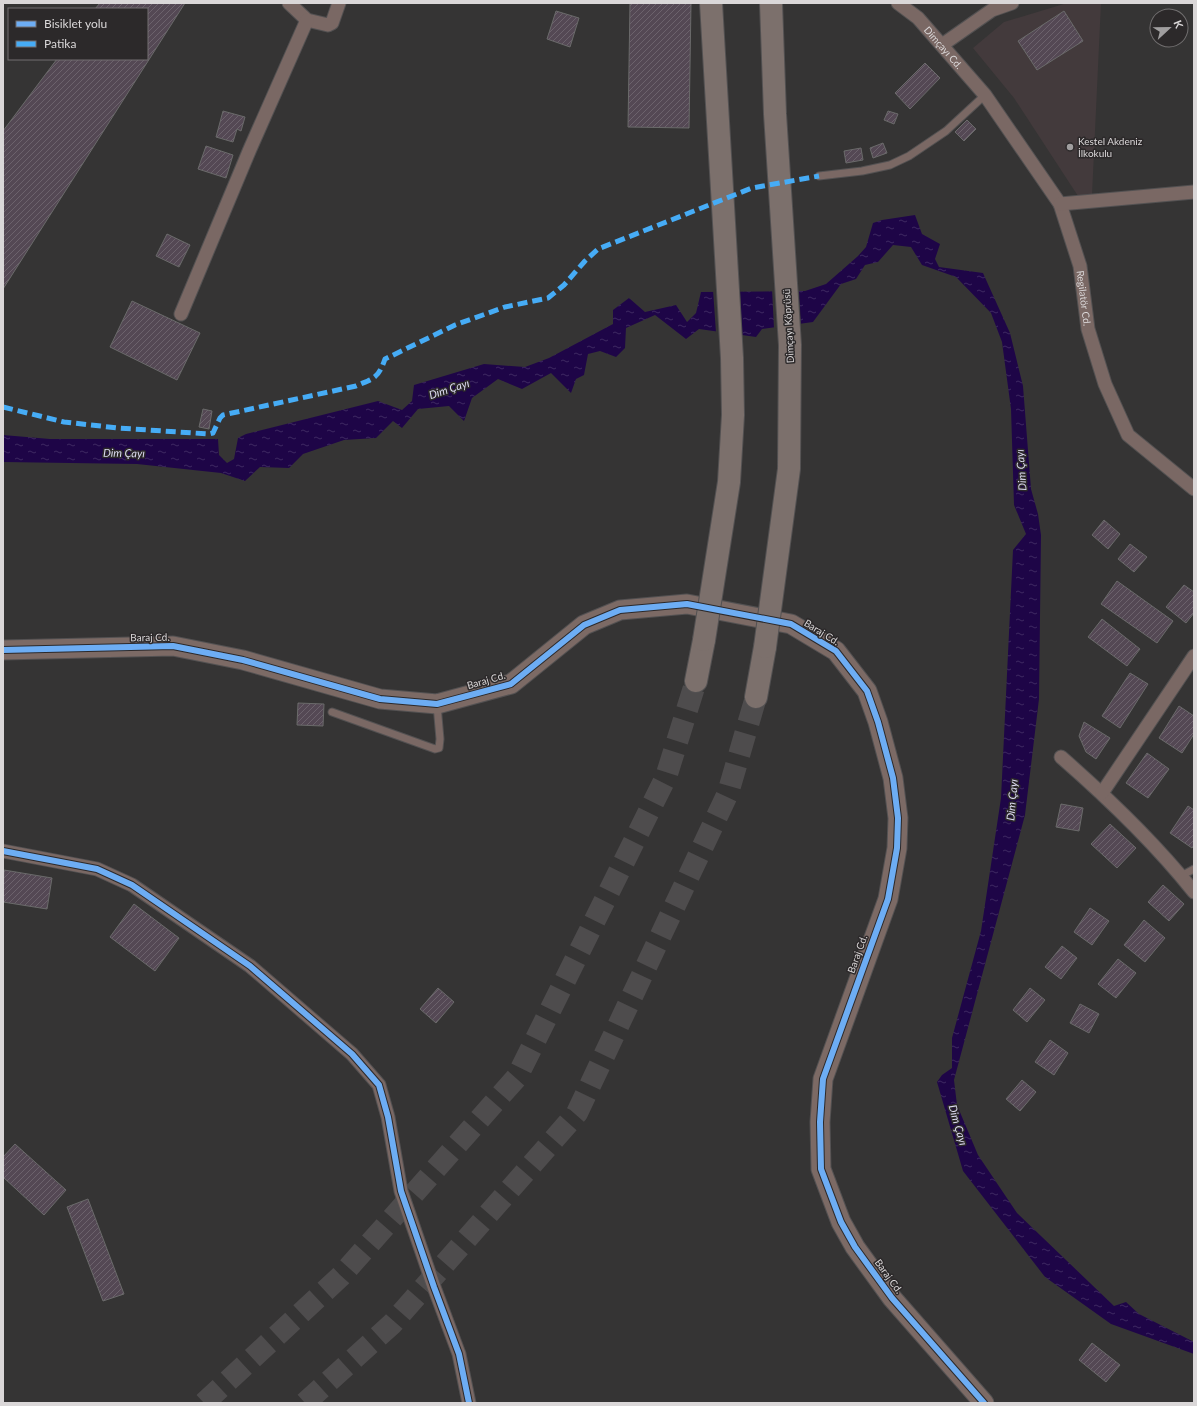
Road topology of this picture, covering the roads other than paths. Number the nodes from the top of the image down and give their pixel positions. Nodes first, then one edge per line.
1 (289, 3) edge
2 (339, 3) edge
3 (711, 3) edge
4 (771, 3) edge
5 (898, 3) edge
6 (1012, 3) edge
7 (307, 20) junction
8 (942, 45) junction
9 (985, 95) junction
10 (819, 176) dead end
11 (1194, 192) edge
12 (1060, 204) junction
13 (181, 314) dead end
14 (1194, 489) edge
15 (3, 650) edge
16 (1194, 656) edge
17 (696, 681) tunnel mouth
18 (756, 697) tunnel mouth
19 (437, 704) junction
20 (332, 712) dead end
21 (1061, 757) dead end
22 (1102, 793) junction
23 (3, 851) edge
24 (1194, 869) edge
25 (1181, 876) junction
26 (1194, 892) edge
27 (469, 1403) edge
28 (984, 1403) edge

1 - 7 street
2 - 7 street
3 - 17 highway, bridge
4 - 18 highway, Dimçayı Köprüsü, bridge
5 - 8 street, Dimçayı Cd.
6 - 8 street
7 - 13 street
8 - 9 street, Dimçayı Cd.
9 - 10 lane
9 - 12 street, Regilatör Cd.
11 - 12 street
12 - 14 street, Regilatör Cd.
15 - 19 street, Baraj Cd.
16 - 22 street
19 - 20 lane
19 - 28 street, Baraj Cd.
21 - 22 street
22 - 25 street
23 - 27 street
24 - 25 lane
25 - 26 street

